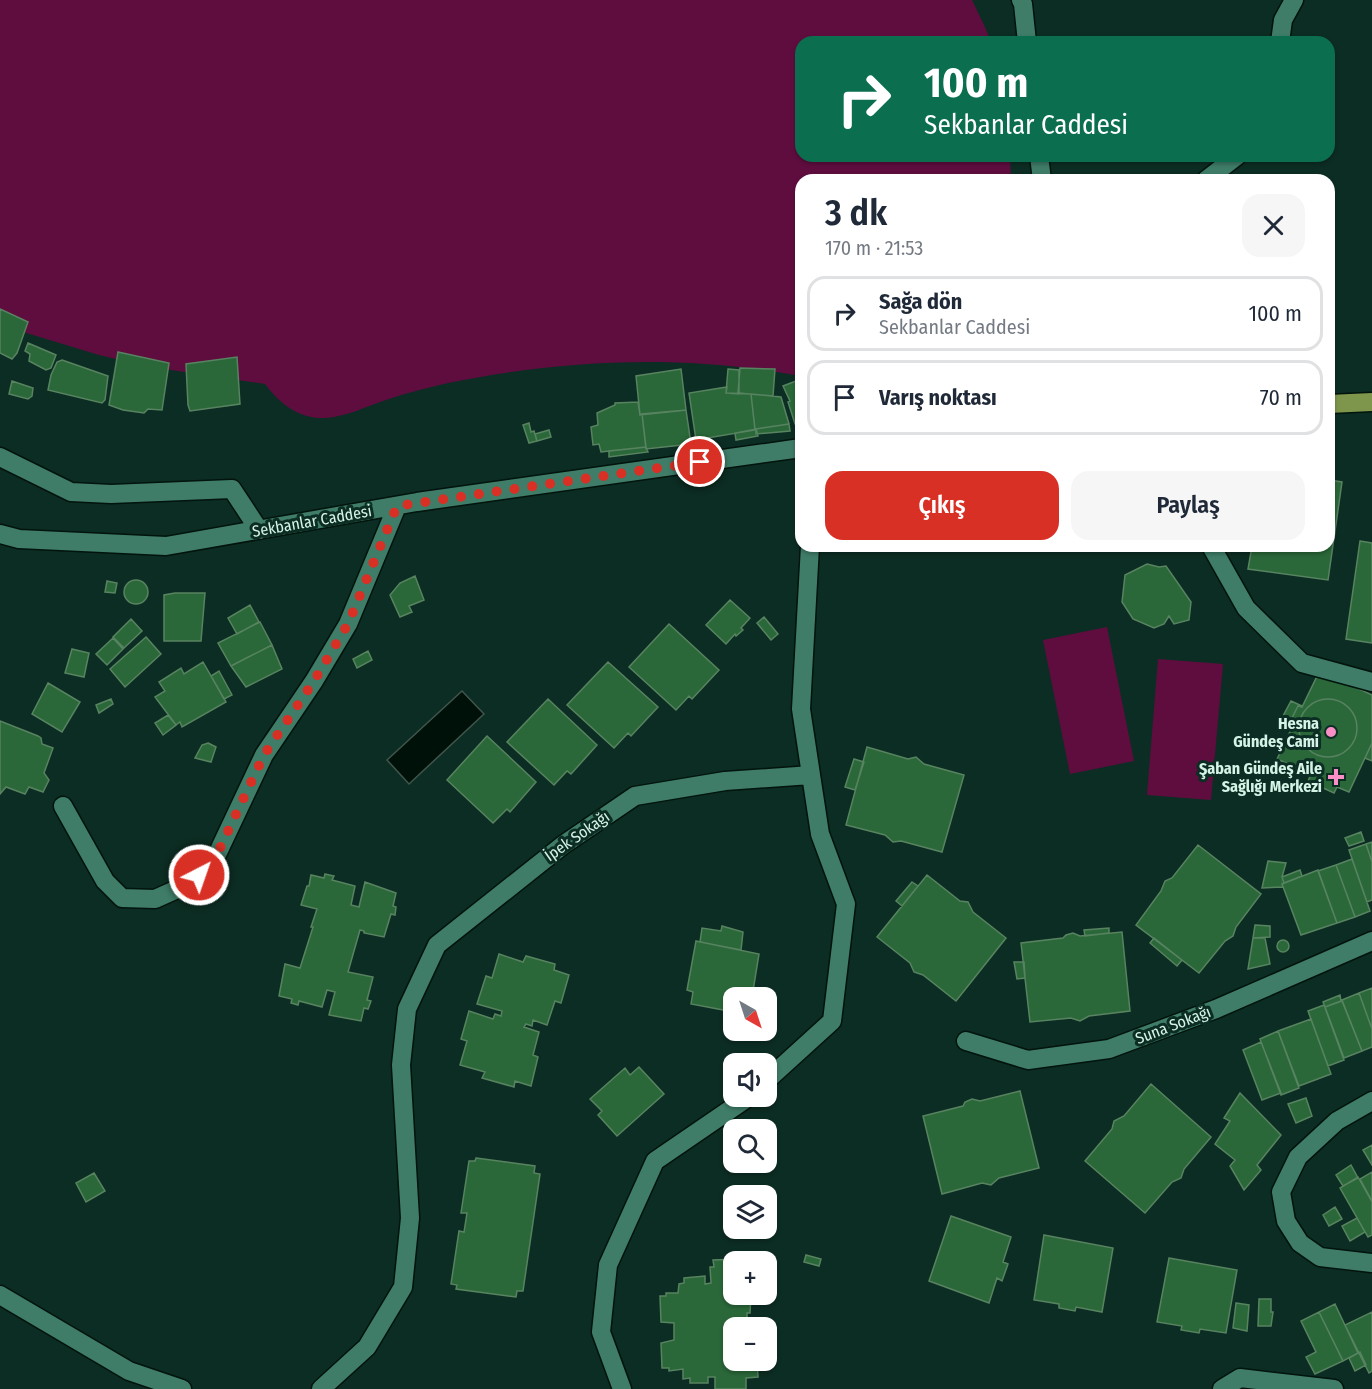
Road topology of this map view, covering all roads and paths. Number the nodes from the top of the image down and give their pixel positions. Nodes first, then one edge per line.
1 (1021, 0) edge
2 (1294, 0) edge
3 (1026, 36) edge
4 (1281, 36) edge
5 (1229, 162) edge
6 (1214, 174) edge
7 (1372, 402) edge
8 (1335, 404) edge
9 (795, 449) edge
10 (0, 457) edge
11 (397, 506) junction
12 (259, 530) junction
13 (0, 534) edge
14 (810, 552) edge
15 (1213, 552) edge
16 (1372, 682) edge
17 (811, 775) junction
18 (63, 806) dead end
19 (1372, 941) edge
20 (966, 1041) dead end
21 (777, 1071) edge
22 (1372, 1101) edge
23 (734, 1107) edge
24 (1372, 1263) edge
25 (0, 1295) edge
26 (182, 1389) edge
27 (321, 1389) edge
28 (622, 1389) edge
29 (1222, 1389) edge
30 (1334, 1389) edge

1 - 3 street
2 - 4 street
5 - 6 street
7 - 8 main road
9 - 11 street, Sekbanlar Caddesi
10 - 12 street
11 - 12 street, Sekbanlar Caddesi
11 - 18 street
12 - 13 street, Sekbanlar Caddesi
14 - 17 street
15 - 16 street
17 - 21 street
17 - 27 street, İpek Sokağı
19 - 20 street, Suna Sokağı
22 - 24 street
23 - 28 street
25 - 26 street
29 - 30 street

